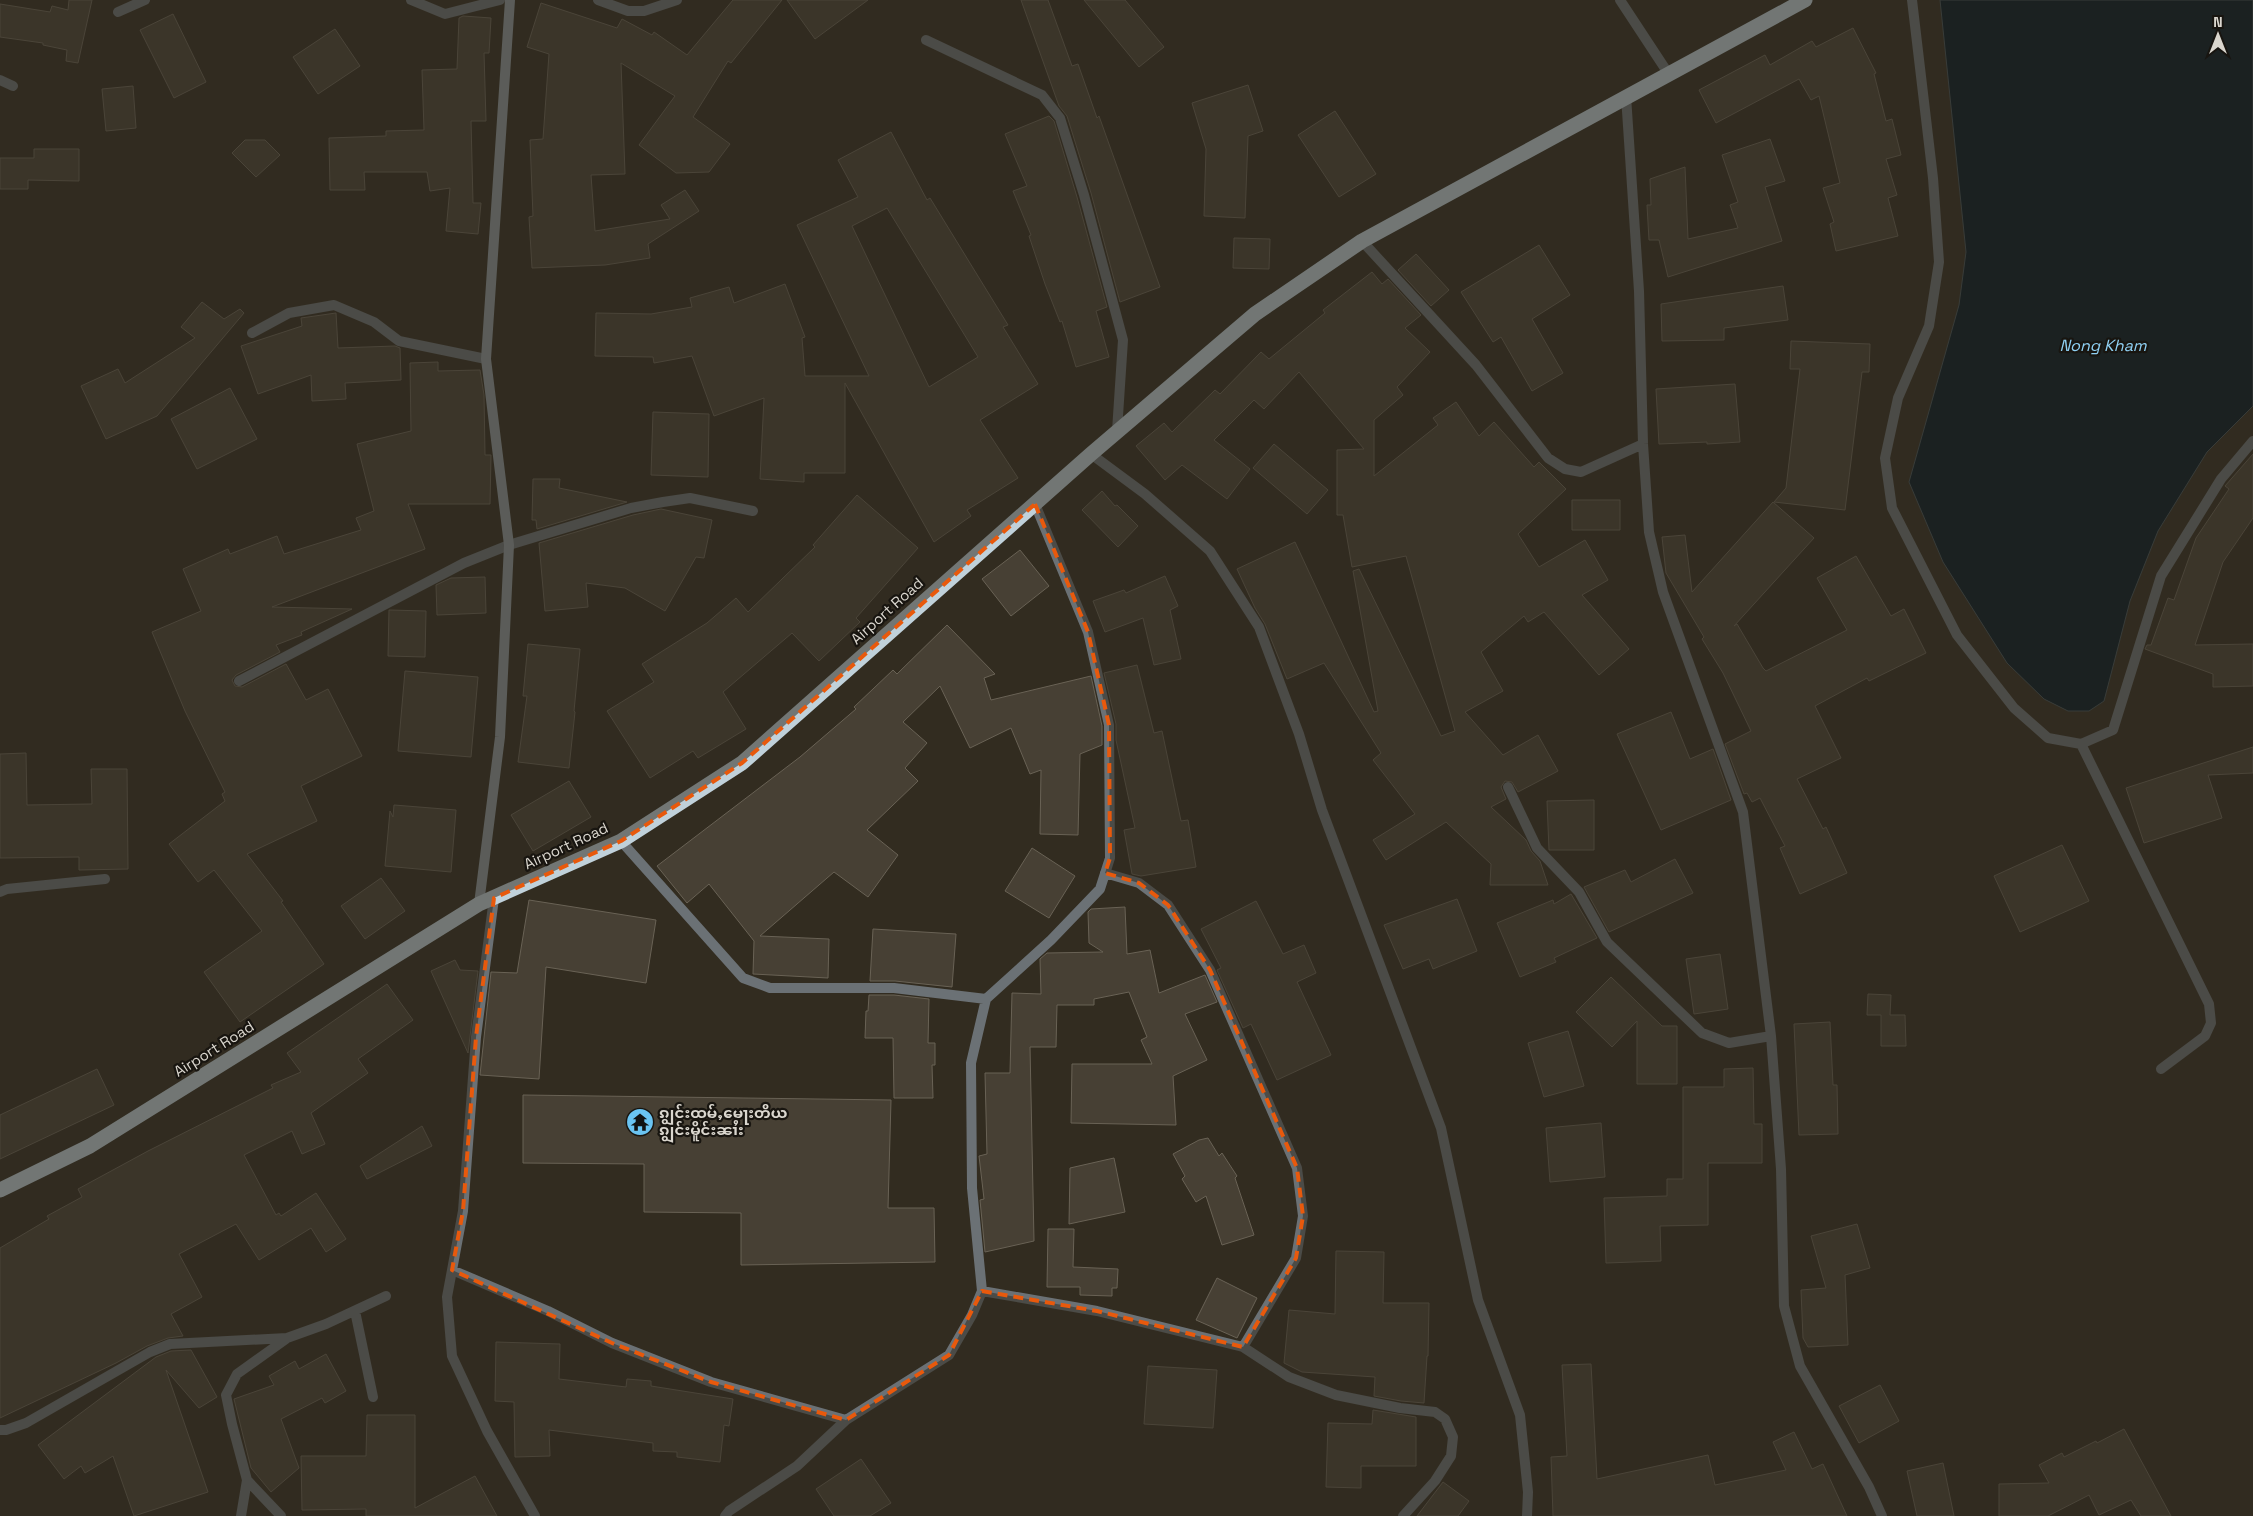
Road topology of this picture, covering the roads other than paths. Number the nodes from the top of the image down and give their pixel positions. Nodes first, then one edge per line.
1 (145, 0) edge
2 (411, 0) edge
3 (500, 0) edge
4 (510, 0) edge
5 (598, 0) edge
6 (677, 0) edge
7 (1620, 0) edge
8 (1805, 0) edge
9 (1912, 0) edge
10 (118, 12) dead end
11 (926, 40) dead end
12 (1668, 73) junction
13 (0, 80) edge
14 (13, 86) dead end
15 (1626, 96) junction
16 (1362, 241) junction
17 (252, 333) dead end
18 (486, 359) junction
19 (1117, 431) junction
20 (2253, 441) edge
21 (1643, 444) junction
22 (1091, 454) junction
23 (1035, 504) junction
24 (753, 511) dead end
25 (509, 545) junction
26 (239, 681) dead end
27 (2081, 744) junction
28 (1508, 787) dead end
29 (621, 841) junction
30 (1105, 873) junction
31 (105, 879) dead end
32 (0, 892) edge
33 (494, 898) junction
34 (479, 904) junction
35 (986, 1000) junction
36 (1771, 1036) junction
37 (2161, 1069) dead end
38 (0, 1190) edge
39 (452, 1270) junction
40 (982, 1291) junction
41 (386, 1296) dead end
42 (355, 1310) junction
43 (287, 1338) junction
44 (1244, 1347) junction
45 (373, 1398) dead end
46 (846, 1420) junction
47 (0, 1430) edge
48 (247, 1480) junction
49 (241, 1516) edge
50 (281, 1516) edge
51 (535, 1516) edge
52 (725, 1516) edge
53 (1403, 1516) edge
54 (1527, 1516) edge
55 (1882, 1516) edge

1 - 10 street
2 - 3 street
4 - 18 street
5 - 6 street
7 - 12 street
8 - 12 highway, Airport Road
9 - 27 street
11 - 19 street
12 - 15 highway, Airport Road
13 - 14 street
15 - 16 highway, Airport Road
15 - 21 street
16 - 19 highway, Airport Road
16 - 21 street
17 - 18 street
18 - 25 street
19 - 22 highway, Airport Road
20 - 27 street
21 - 36 street
22 - 23 highway, Airport Road
22 - 54 street
23 - 29 highway, Airport Road
23 - 30 street
24 - 25 street
25 - 26 street
25 - 34 street
27 - 37 street
28 - 36 street
29 - 33 highway, Airport Road
29 - 35 street
30 - 35 street
30 - 44 street
31 - 32 street
33 - 34 highway, Airport Road
33 - 39 street
34 - 38 highway, Airport Road
35 - 40 street
36 - 55 street
39 - 46 street
39 - 51 street
40 - 44 street
40 - 46 street
41 - 42 street
42 - 43 street
42 - 45 street
43 - 47 street
43 - 48 street
44 - 53 street
46 - 52 street
48 - 49 street
48 - 50 street

